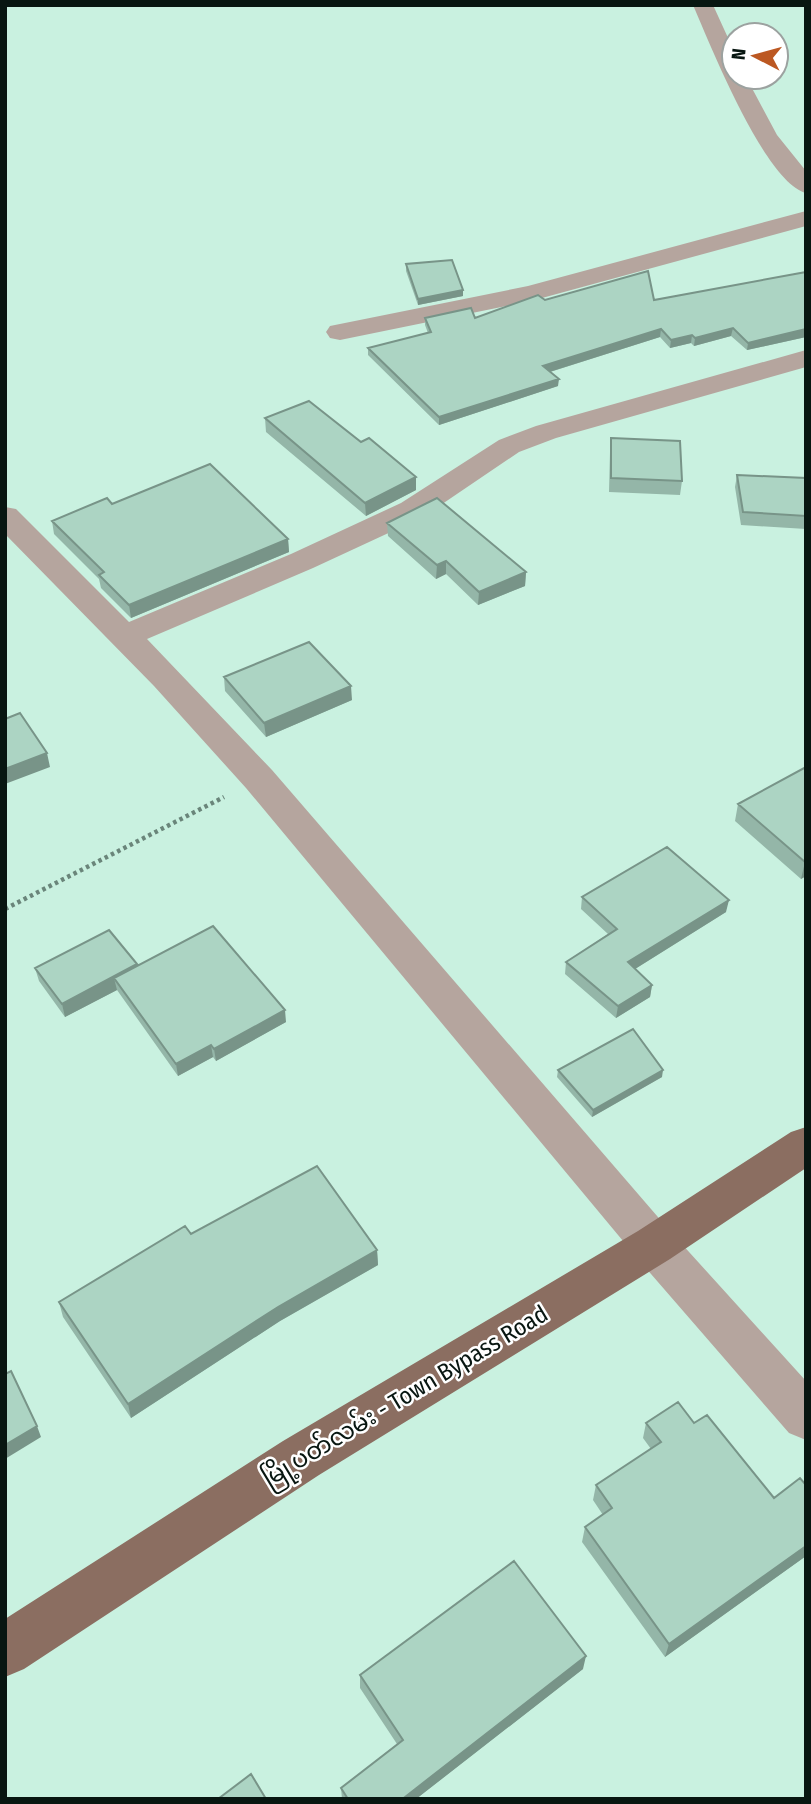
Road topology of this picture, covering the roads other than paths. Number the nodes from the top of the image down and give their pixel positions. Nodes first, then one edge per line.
1 (703, 5) edge
2 (720, 44) edge
3 (741, 91) edge
4 (806, 186) edge
5 (806, 218) edge
6 (340, 332) dead end
7 (806, 358) edge
8 (5, 516) edge
9 (124, 637) junction
10 (806, 1145) edge
11 (654, 1245) junction
12 (806, 1417) edge
13 (5, 1650) edge

1 - 2 street
3 - 4 street
5 - 6 street
7 - 9 street
8 - 9 street
9 - 11 street
10 - 11 main road, မြို့ပတ်လမ်း - Town Bypass Road
11 - 12 street
11 - 13 main road, မြို့ပတ်လမ်း - Town Bypass Road

